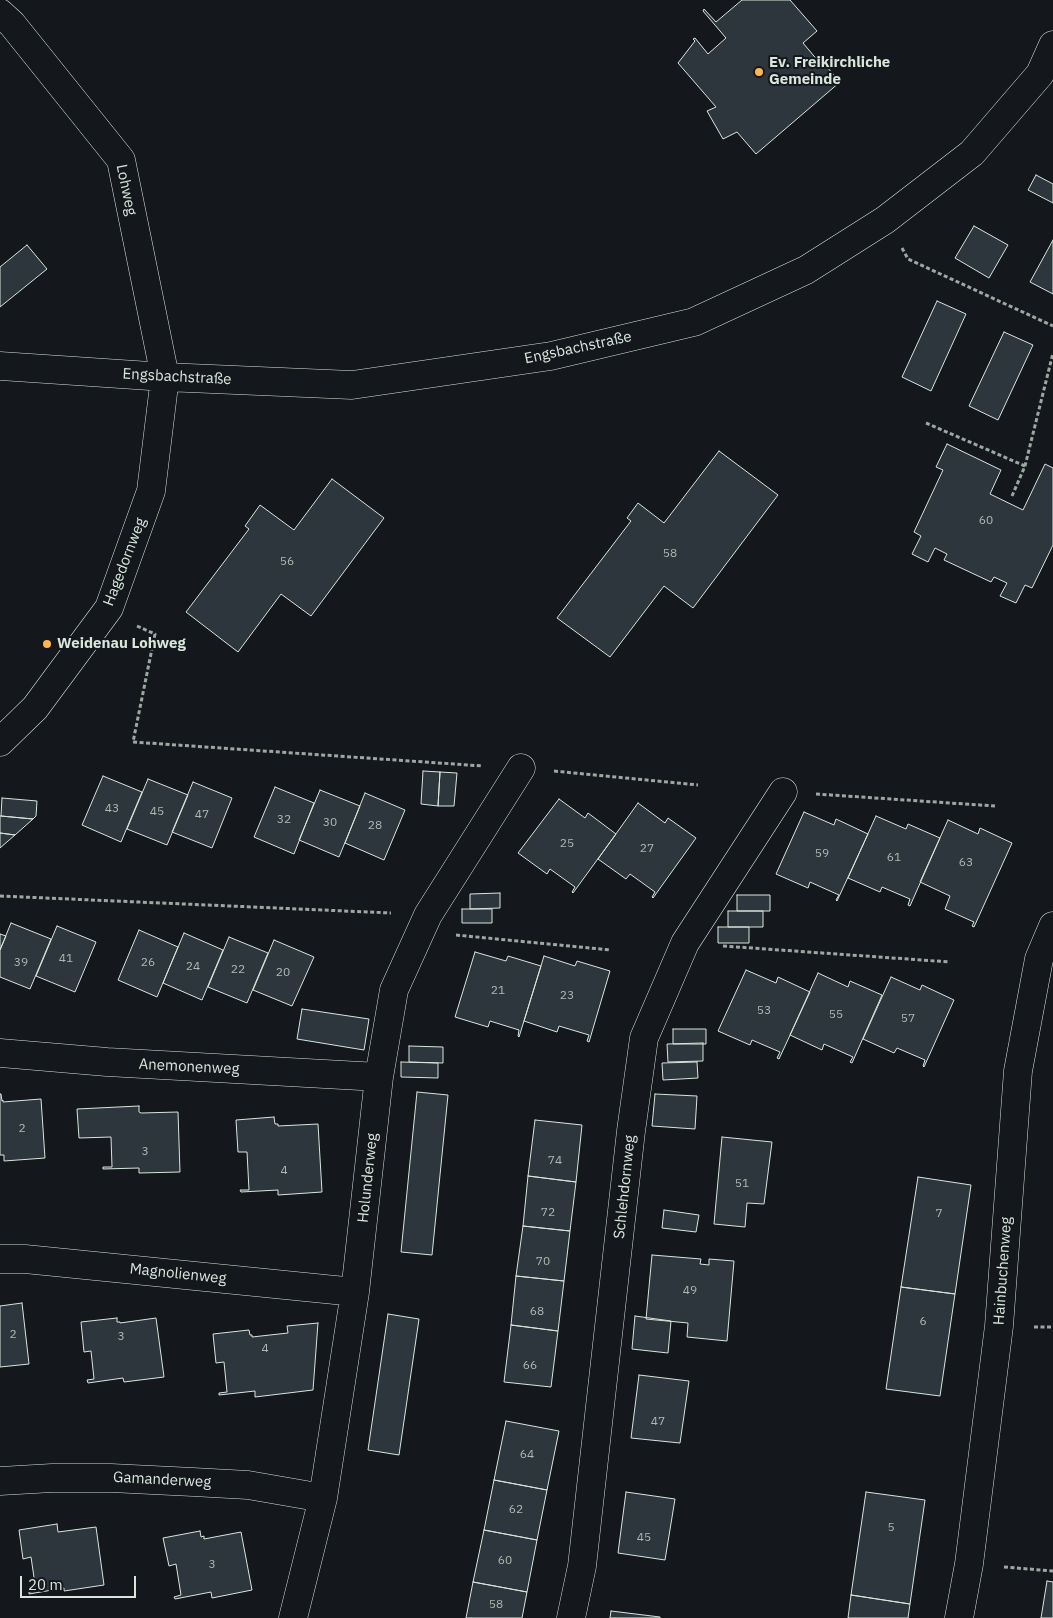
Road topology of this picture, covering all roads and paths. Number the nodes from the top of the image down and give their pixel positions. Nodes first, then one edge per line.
1 (0, 13) edge
2 (1053, 45) edge
3 (908, 259) dead end
4 (1053, 326) edge
5 (1053, 353) edge
6 (0, 366) edge
7 (165, 377) junction
8 (926, 424) dead end
9 (1024, 466) junction
10 (1012, 496) dead end
11 (105, 613) junction
12 (0, 742) edge
13 (521, 768) junction
14 (698, 785) dead end
15 (783, 792) joint
16 (995, 806) dead end
17 (0, 896) edge
18 (424, 923) junction
19 (1053, 926) edge
20 (686, 943) junction
21 (611, 950) dead end
22 (950, 962) dead end
23 (0, 1053) edge
24 (379, 1077) junction
25 (0, 1259) edge
26 (355, 1292) junction
27 (0, 1481) edge
28 (323, 1498) junction
29 (968, 1564) junction
30 (1053, 1572) edge
31 (293, 1618) edge
32 (570, 1618) edge
33 (959, 1618) edge

1 - 7 street, Lohweg
2 - 7 street, Engsbachstraße
3 - 4 path
5 - 9 path
6 - 7 street, Engsbachstraße
7 - 11 street, Hagedornweg
8 - 9 path
9 - 10 path
11 - 12 street, Hagedornweg
11 - 13 path
13 - 14 path
13 - 18 street, Holunderweg
15 - 16 path
15 - 20 street, Schlehdornweg
17 - 18 path
18 - 21 path
18 - 24 street, Holunderweg
19 - 29 street, Hainbuchenweg
20 - 22 path
20 - 32 street, Schlehdornweg
23 - 24 street, Anemonenweg
24 - 26 street, Holunderweg
25 - 26 street, Magnolienweg
26 - 28 street, Holunderweg
27 - 28 street, Gamanderweg
28 - 31 street, Holunderweg
29 - 30 path
29 - 33 street, Hainbuchenweg

